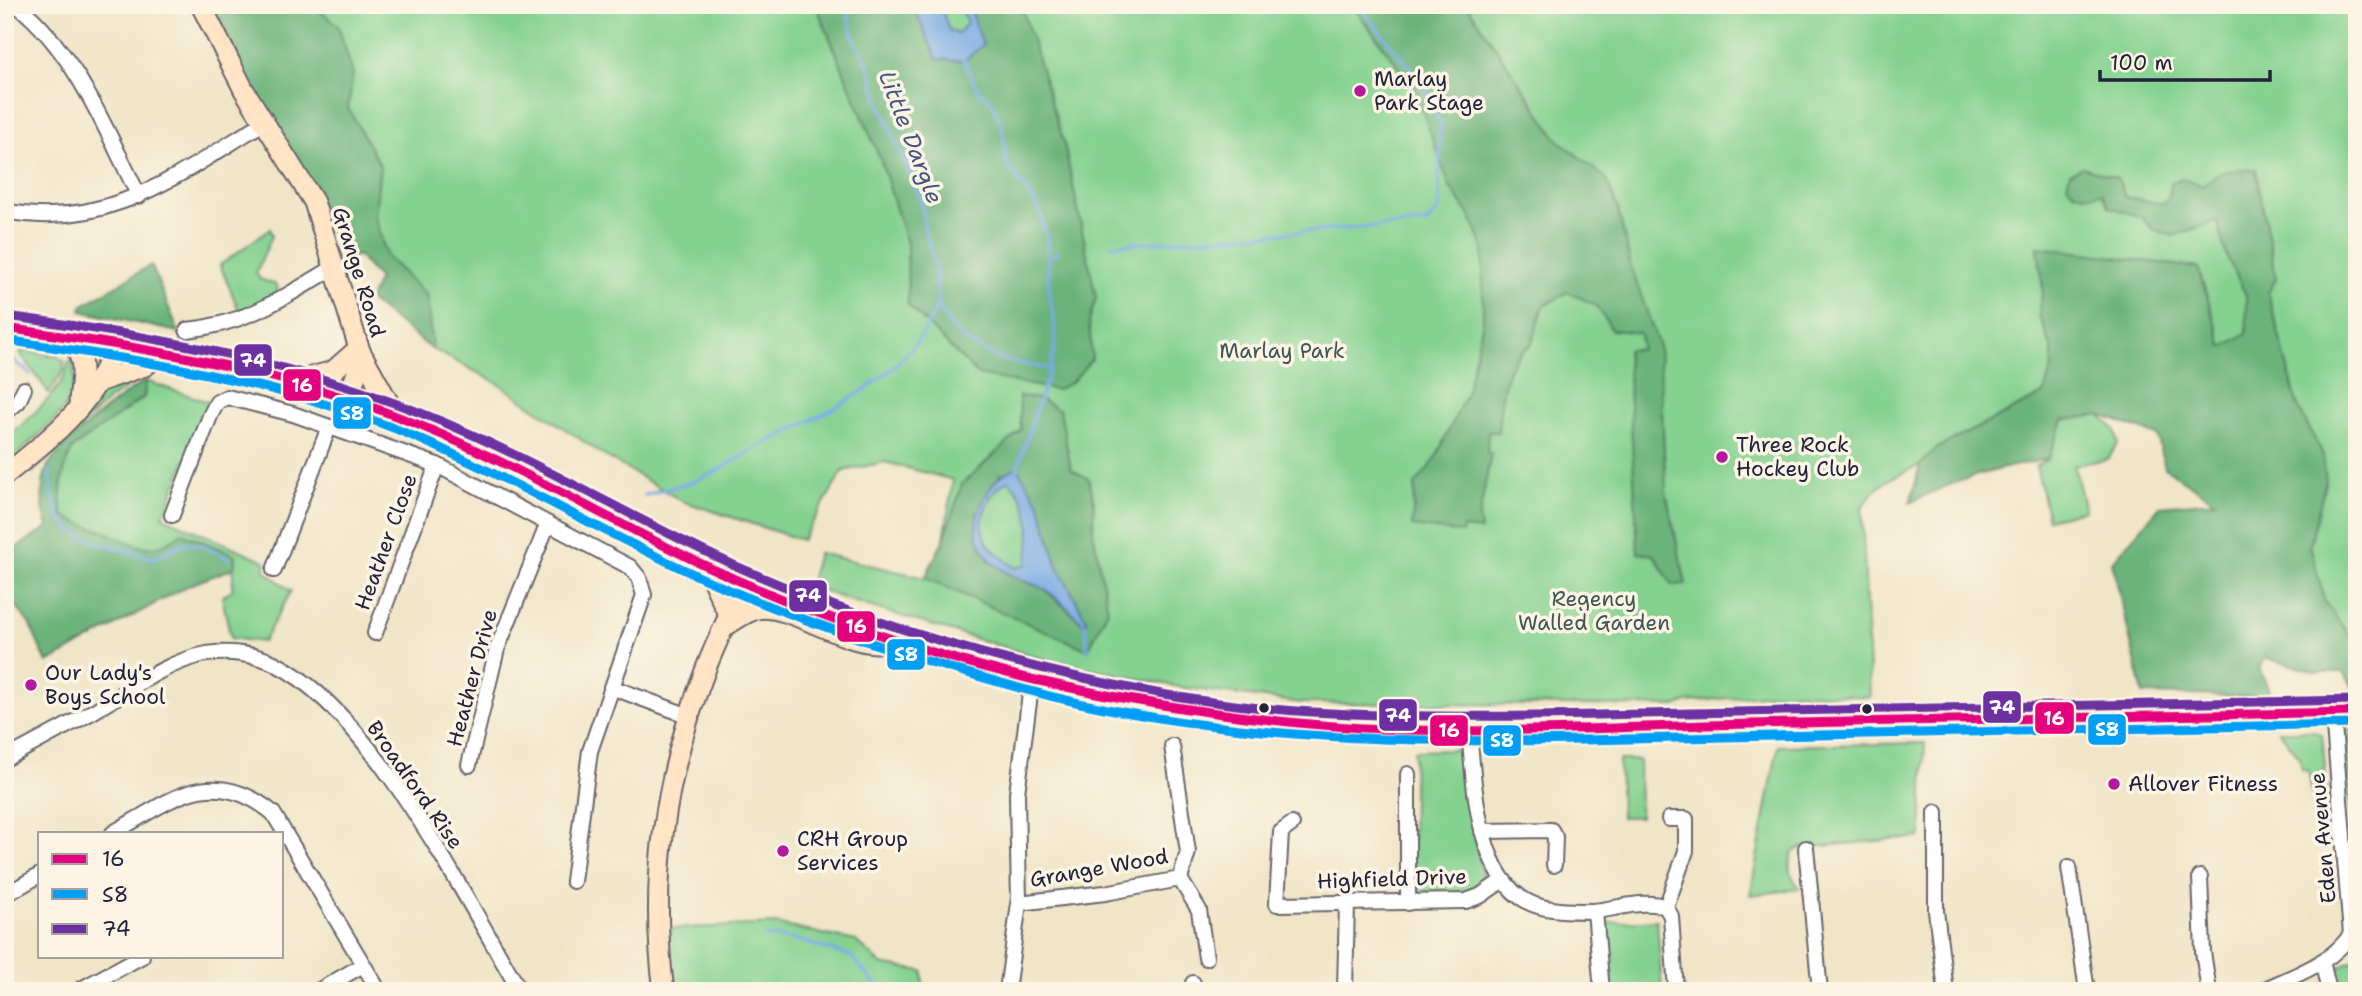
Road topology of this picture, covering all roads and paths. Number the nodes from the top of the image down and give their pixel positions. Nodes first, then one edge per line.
1 (17, 5) edge
2 (201, 5) edge
3 (265, 122) junction
4 (139, 196) junction
5 (5, 211) edge
6 (333, 268) junction
7 (5, 328) edge
8 (187, 330) dead end
9 (67, 335) junction
10 (114, 342) junction
11 (359, 348) junction
12 (161, 354) junction
13 (98, 382) junction
14 (292, 383) junction
15 (24, 389) dead end
16 (347, 400) junction
17 (78, 406) junction
18 (5, 414) edge
19 (396, 416) junction
20 (329, 427) junction
21 (437, 465) junction
22 (5, 475) edge
23 (172, 515) dead end
24 (547, 526) junction
25 (706, 566) junction
26 (274, 570) dead end
27 (743, 582) junction
28 (726, 622) junction
29 (375, 633) dead end
30 (893, 639) junction
31 (1032, 679) junction
32 (611, 687) junction
33 (2357, 712) edge
34 (2333, 714) junction
35 (689, 716) junction
36 (1469, 730) junction
37 (1172, 746) dead end
38 (5, 759) edge
39 (470, 765) dead end
40 (1408, 774) dead end
41 (1936, 812) dead end
42 (1669, 819) dead end
43 (1292, 824) dead end
44 (1482, 831) junction
45 (115, 832) edge
46 (1806, 848) dead end
47 (1554, 865) dead end
48 (2069, 867) dead end
49 (38, 876) edge
50 (2200, 877) dead end
51 (1180, 878) junction
52 (1503, 880) junction
53 (573, 881) dead end
54 (5, 895) edge
55 (1347, 901) junction
56 (1408, 903) junction
57 (1020, 904) junction
58 (1666, 907) junction
59 (1595, 911) junction
60 (2353, 930) edge
61 (138, 958) edge
62 (1206, 958) dead end
63 (2322, 961) junction
64 (363, 965) junction
65 (78, 991) edge
66 (318, 991) edge
67 (379, 991) edge
68 (520, 991) edge
69 (664, 991) edge
70 (1007, 991) edge
71 (1345, 991) edge
72 (1602, 991) edge
73 (1676, 991) edge
74 (1820, 991) edge
75 (1946, 991) edge
76 (2087, 991) edge
77 (2209, 991) edge
78 (2261, 991) edge
79 (2329, 991) edge

1 - 4 street
2 - 3 main road, Grange Road
3 - 4 street
3 - 6 main road, Grange Road
4 - 5 street
6 - 8 street
6 - 11 main road, Grange Road
7 - 9 main road
9 - 10 main road
9 - 17 main road
10 - 12 main road
10 - 13 main road
11 - 14 main road
11 - 16 main road, Grange Road
11 - 19 main road
12 - 13 main road
12 - 14 main road
13 - 17 main road
14 - 16 main road
15 - 18 street
16 - 19 main road
17 - 22 main road
19 - 25 main road
20 - 21 street
20 - 23 street
20 - 26 street
21 - 24 street
21 - 29 street, Heather Close
24 - 32 street
24 - 39 street, Heather Drive
25 - 27 main road
25 - 28 main road
27 - 28 main road
27 - 30 main road
28 - 30 main road
28 - 35 main road
30 - 31 main road
31 - 36 main road
31 - 57 street, Grange Wood
32 - 35 street
32 - 53 street
33 - 34 main road
34 - 36 main road
34 - 60 street, Eden Avenue
35 - 69 main road
36 - 44 street
37 - 51 street, Grange Wood
38 - 68 street, Broadford Rise
40 - 56 street
41 - 75 street
42 - 58 street
43 - 55 street, Highfield Drive
44 - 47 street
44 - 52 street
45 - 64 street
46 - 74 street
48 - 76 street
49 - 54 street
50 - 77 street
51 - 57 street, Grange Wood
51 - 62 street
52 - 56 street, Highfield Drive
52 - 59 street
55 - 56 street, Highfield Drive
55 - 71 street
57 - 70 street, Grange Wood
58 - 59 street
58 - 73 street
59 - 72 street
60 - 63 street, Eden Avenue
61 - 65 street
63 - 78 street, Eden Avenue
63 - 79 street
64 - 66 street
64 - 67 street

